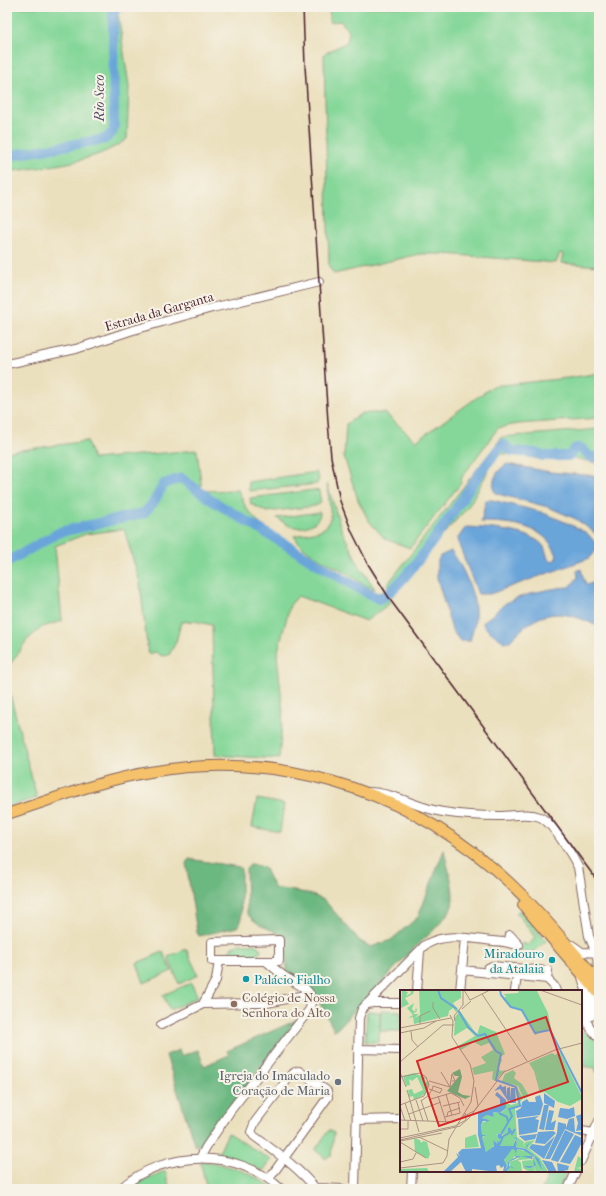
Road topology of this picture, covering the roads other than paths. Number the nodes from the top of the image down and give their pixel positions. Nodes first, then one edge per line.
1 (319, 282) dead end
2 (7, 364) edge
3 (364, 792) junction
4 (7, 814) edge
5 (470, 850) junction
6 (531, 915) junction
7 (510, 935) dead end
8 (465, 938) junction
9 (420, 950) junction
10 (595, 958) edge
11 (219, 961) junction
12 (266, 961) junction
13 (462, 970) junction
14 (487, 973) junction
15 (517, 976) junction
16 (547, 980) junction
17 (585, 982) junction
18 (599, 982) edge
19 (417, 990) edge
20 (460, 990) edge
21 (515, 990) edge
22 (556, 990) edge
23 (309, 994) junction
24 (599, 994) edge
25 (376, 999) junction
26 (400, 1003) edge
27 (203, 1004) junction
28 (599, 1009) edge
29 (586, 1011) junction
30 (162, 1024) dead end
31 (591, 1026) edge
32 (599, 1038) edge
33 (358, 1049) junction
34 (400, 1050) edge
35 (400, 1119) edge
36 (357, 1120) junction
37 (599, 1122) edge
38 (582, 1130) edge
39 (594, 1133) junction
40 (283, 1157) junction
41 (200, 1158) junction
42 (582, 1159) edge
43 (412, 1172) edge
44 (576, 1172) edge
45 (269, 1179) junction
46 (120, 1189) edge
47 (281, 1189) edge
48 (316, 1189) edge
49 (326, 1189) edge
50 (343, 1189) edge
51 (355, 1189) edge
52 (411, 1189) edge
53 (568, 1189) edge

1 - 2 street, Estrada da Garganta
3 - 4 main road
3 - 5 main road
3 - 10 street
5 - 6 main road
5 - 10 main road
6 - 10 street
6 - 17 main road
7 - 8 street
8 - 9 street
8 - 13 street
9 - 19 street
9 - 25 street
10 - 17 street
10 - 18 main road
11 - 12 street
11 - 12 street
11 - 27 street
12 - 23 street
13 - 14 street
13 - 20 street
14 - 15 street
14 - 16 street
15 - 16 street
15 - 21 street
16 - 22 street
17 - 24 main road
17 - 29 street
23 - 27 street
23 - 41 street
24 - 29 street
24 - 31 street
25 - 26 street
25 - 33 street
27 - 30 street
28 - 31 street
29 - 31 street
31 - 32 street
33 - 34 street
33 - 36 street
35 - 36 street
36 - 51 street
37 - 39 street
38 - 39 street
39 - 42 street
40 - 40 street
40 - 45 street
40 - 48 street
41 - 45 street
41 - 46 street
43 - 52 street
44 - 53 street
45 - 47 street
48 - 49 street
49 - 50 street

